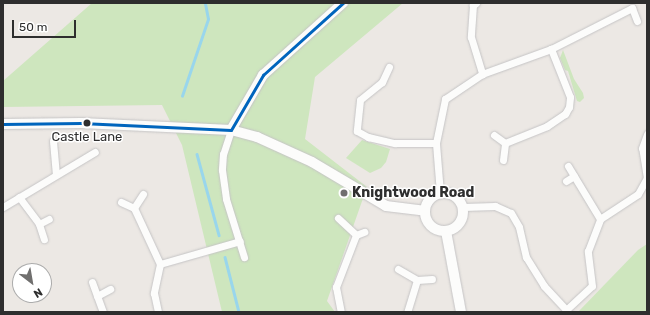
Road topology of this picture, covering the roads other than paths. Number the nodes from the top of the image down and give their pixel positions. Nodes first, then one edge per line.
1 (343, 3) edge
2 (476, 3) edge
3 (632, 5) edge
4 (636, 21) dead end
5 (551, 49) junction
6 (389, 67) dead end
7 (482, 74) junction
8 (3, 124) edge
9 (231, 130) junction
10 (647, 134) edge
11 (494, 136) dead end
12 (53, 141) dead end
13 (436, 143) junction
14 (505, 144) junction
15 (95, 152) dead end
16 (503, 160) dead end
17 (568, 166) dead end
18 (56, 174) junction
19 (574, 176) junction
20 (566, 180) dead end
21 (440, 193) junction
22 (143, 194) dead end
23 (19, 197) junction
24 (121, 202) dead end
25 (3, 207) edge
26 (463, 207) junction
27 (134, 208) junction
28 (424, 211) junction
29 (338, 218) dead end
30 (600, 218) junction
31 (49, 219) dead end
32 (39, 224) junction
33 (446, 231) junction
34 (364, 232) dead end
35 (356, 235) junction
36 (44, 239) dead end
37 (240, 241) junction
38 (244, 256) dead end
39 (160, 264) junction
40 (398, 269) dead end
41 (432, 279) dead end
42 (416, 280) junction
43 (92, 282) dead end
44 (110, 289) dead end
45 (97, 296) junction
46 (103, 312) edge
47 (158, 312) edge
48 (341, 312) edge
49 (407, 312) edge
50 (461, 312) edge

1 - 9 street
2 - 7 street
3 - 4 street
3 - 5 street
5 - 7 street
5 - 14 street
6 - 13 street
7 - 13 street
8 - 9 street
9 - 28 street
9 - 37 street
10 - 30 street
11 - 14 street
12 - 18 street
13 - 21 street
14 - 16 street
15 - 18 street
17 - 19 street
18 - 23 street
19 - 20 street
19 - 30 street
21 - 26 street
21 - 28 street
22 - 27 street
23 - 25 street
23 - 32 street
24 - 27 street
26 - 30 street
26 - 33 street
27 - 39 street
28 - 33 street
29 - 35 street
31 - 32 street
32 - 36 street
33 - 50 street
34 - 35 street
35 - 48 street
37 - 38 street
37 - 39 street
39 - 47 street
40 - 42 street
41 - 42 street
42 - 49 street
43 - 45 street
44 - 45 street
45 - 46 street

